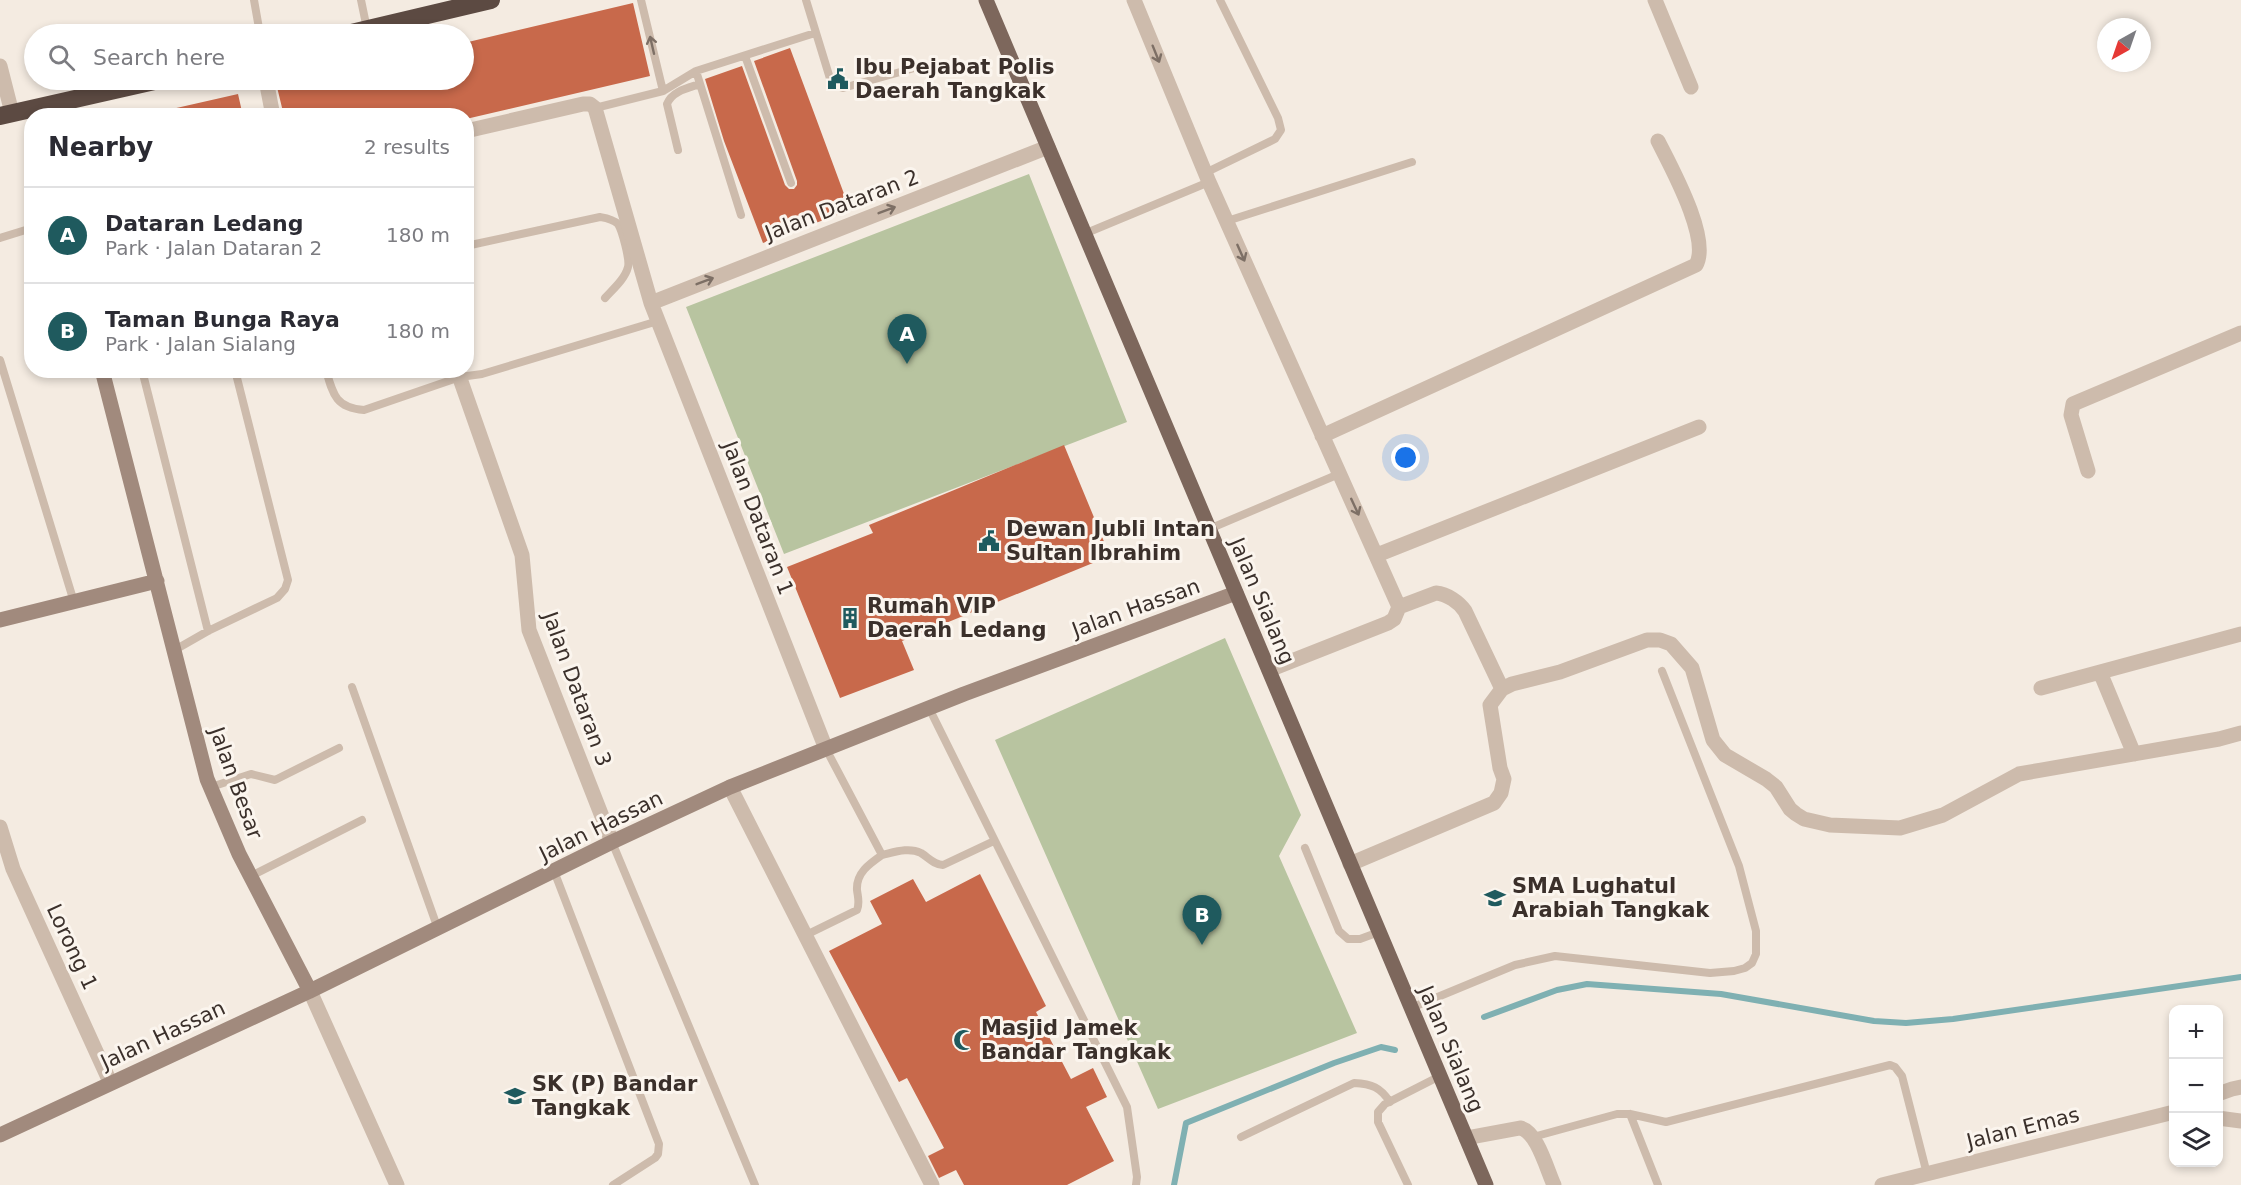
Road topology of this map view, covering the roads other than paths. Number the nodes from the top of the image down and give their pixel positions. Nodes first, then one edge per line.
1 (254, 0) edge
2 (361, 0) edge
3 (491, 0) edge
4 (641, 0) edge
5 (806, 0) edge
6 (986, 0) edge
7 (1134, 0) edge
8 (1220, 0) edge
9 (1656, 0) edge
10 (258, 24) edge
11 (366, 24) edge
12 (388, 24) edge
13 (815, 33) junction
14 (745, 56) junction
15 (0, 66) edge
16 (918, 67) dead end
17 (696, 71) junction
18 (700, 84) junction
19 (1691, 87) dead end
20 (121, 90) edge
21 (268, 90) edge
22 (663, 91) junction
23 (52, 108) edge
24 (271, 108) edge
25 (595, 108) junction
26 (24, 113) edge
27 (6, 115) edge
28 (474, 128) edge
29 (1658, 141) dead end
30 (1048, 147) junction
31 (678, 150) dead end
32 (1412, 162) dead end
33 (1207, 177) junction
34 (791, 183) dead end
35 (741, 215) dead end
36 (1227, 221) junction
37 (24, 230) edge
38 (1084, 234) junction
39 (0, 238) edge
40 (474, 244) edge
41 (605, 298) dead end
42 (651, 303) junction
43 (658, 321) junction
44 (2241, 333) edge
45 (0, 360) edge
46 (474, 374) edge
47 (104, 378) edge
48 (144, 378) edge
49 (237, 378) edge
50 (329, 378) edge
51 (448, 378) edge
52 (460, 378) edge
53 (1699, 427) dead end
54 (1322, 436) junction
55 (2088, 471) dead end
56 (1339, 474) junction
57 (1209, 529) junction
58 (1377, 555) junction
59 (157, 581) junction
60 (1236, 593) junction
61 (74, 602) junction
62 (1399, 607) junction
63 (0, 620) edge
64 (208, 631) junction
65 (2241, 634) edge
66 (173, 651) junction
67 (1269, 670) junction
68 (1662, 671) dead end
69 (2100, 672) junction
70 (352, 687) dead end
71 (2041, 688) dead end
72 (1502, 689) junction
73 (929, 708) junction
74 (2241, 734) edge
75 (339, 748) dead end
76 (826, 749) junction
77 (2134, 754) junction
78 (211, 787) junction
79 (729, 788) junction
80 (362, 820) dead end
81 (0, 827) edge
82 (612, 842) junction
83 (994, 842) junction
84 (1305, 848) dead end
85 (882, 855) junction
86 (1350, 864) junction
87 (6, 871) edge
88 (554, 872) junction
89 (251, 876) junction
90 (438, 929) junction
91 (1379, 932) junction
92 (806, 935) junction
93 (310, 992) junction
94 (1411, 1008) junction
95 (1440, 1076) junction
96 (110, 1082) junction
97 (2241, 1088) edge
98 (2223, 1092) edge
99 (1390, 1102) junction
100 (2170, 1113) edge
101 (1630, 1114) junction
102 (2223, 1119) edge
103 (2241, 1121) edge
104 (0, 1135) edge
105 (1241, 1137) dead end
106 (1533, 1137) junction
107 (1466, 1138) junction
108 (1927, 1174) junction
109 (397, 1185) edge
110 (613, 1185) edge
111 (755, 1185) edge
112 (932, 1185) edge
113 (1136, 1185) edge
114 (1408, 1185) edge
115 (1486, 1185) edge
116 (1554, 1185) edge
117 (1658, 1185) edge
118 (1882, 1185) edge

1 - 10 lane
2 - 11 lane
3 - 12 highway
22 -> 4 lane
5 - 13 lane
6 - 30 main road, Jalan Sialang
7 -> 33 street
8 - 33 lane
9 - 19 street
13 - 14 lane
13 - 16 lane
14 - 17 lane
14 - 34 lane
15 - 27 street
17 - 18 lane
17 - 22 lane
18 - 31 lane
18 - 35 lane
20 - 23 highway
21 - 24 street
22 - 25 lane
25 - 28 street
25 - 42 street, Jalan Dataran 1
26 - 27 highway
29 - 54 street
30 - 38 main road, Jalan Sialang
42 -> 30 street, Jalan Dataran 2
32 - 36 lane
33 - 36 street
33 - 38 lane
36 -> 54 street
37 - 39 lane
38 - 57 main road, Jalan Sialang
40 - 41 lane
42 - 43 street, Jalan Dataran 1
43 - 46 lane
43 - 76 street, Jalan Dataran 1
44 - 55 street
45 - 61 lane
47 - 59 street, Jalan Besar
48 - 64 lane
49 - 64 lane
50 - 51 lane
52 - 82 street, Jalan Dataran 3
53 - 58 street
54 - 56 street
56 - 57 lane
56 -> 58 street
57 - 60 main road, Jalan Sialang
58 - 62 street
59 - 61 street
59 - 66 street, Jalan Besar
60 - 67 main road, Jalan Sialang
60 - 73 street, Jalan Hassan
61 - 63 street
62 - 67 street
62 - 72 street
64 - 66 lane
65 - 69 street
66 - 78 street, Jalan Besar
67 - 86 main road, Jalan Sialang
68 - 94 lane
69 - 71 street
69 - 77 street
70 - 90 lane
72 - 77 street
72 - 86 street
73 - 76 street, Jalan Hassan
73 - 83 lane
74 - 77 street
75 - 78 lane
76 - 79 street, Jalan Hassan
76 - 85 lane
78 - 89 street, Jalan Besar
79 - 82 street, Jalan Hassan
79 - 92 street
80 - 89 lane
81 - 87 street, Lorong 1
82 - 88 street, Jalan Hassan
82 - 111 lane
83 - 85 lane
83 - 113 lane
84 - 91 lane
85 - 92 lane
86 - 91 main road, Jalan Sialang
87 - 96 street, Lorong 1
88 - 90 street, Jalan Hassan
88 - 110 lane
89 - 93 street, Jalan Besar
90 - 93 street, Jalan Hassan
91 - 94 main road, Jalan Sialang
92 - 112 street
93 - 96 street, Jalan Hassan
93 - 109 street, Jalan Besar
94 - 95 main road, Jalan Sialang
95 - 99 lane
95 - 107 main road, Jalan Sialang
96 - 104 street, Jalan Hassan
97 - 98 street
99 - 105 lane
99 - 114 lane
100 - 108 street, Jalan Emas
101 - 106 lane
101 - 108 lane
101 - 117 lane
102 - 103 street
106 - 107 street
106 - 116 street
107 - 115 main road, Jalan Sialang
108 - 118 street, Jalan Emas

